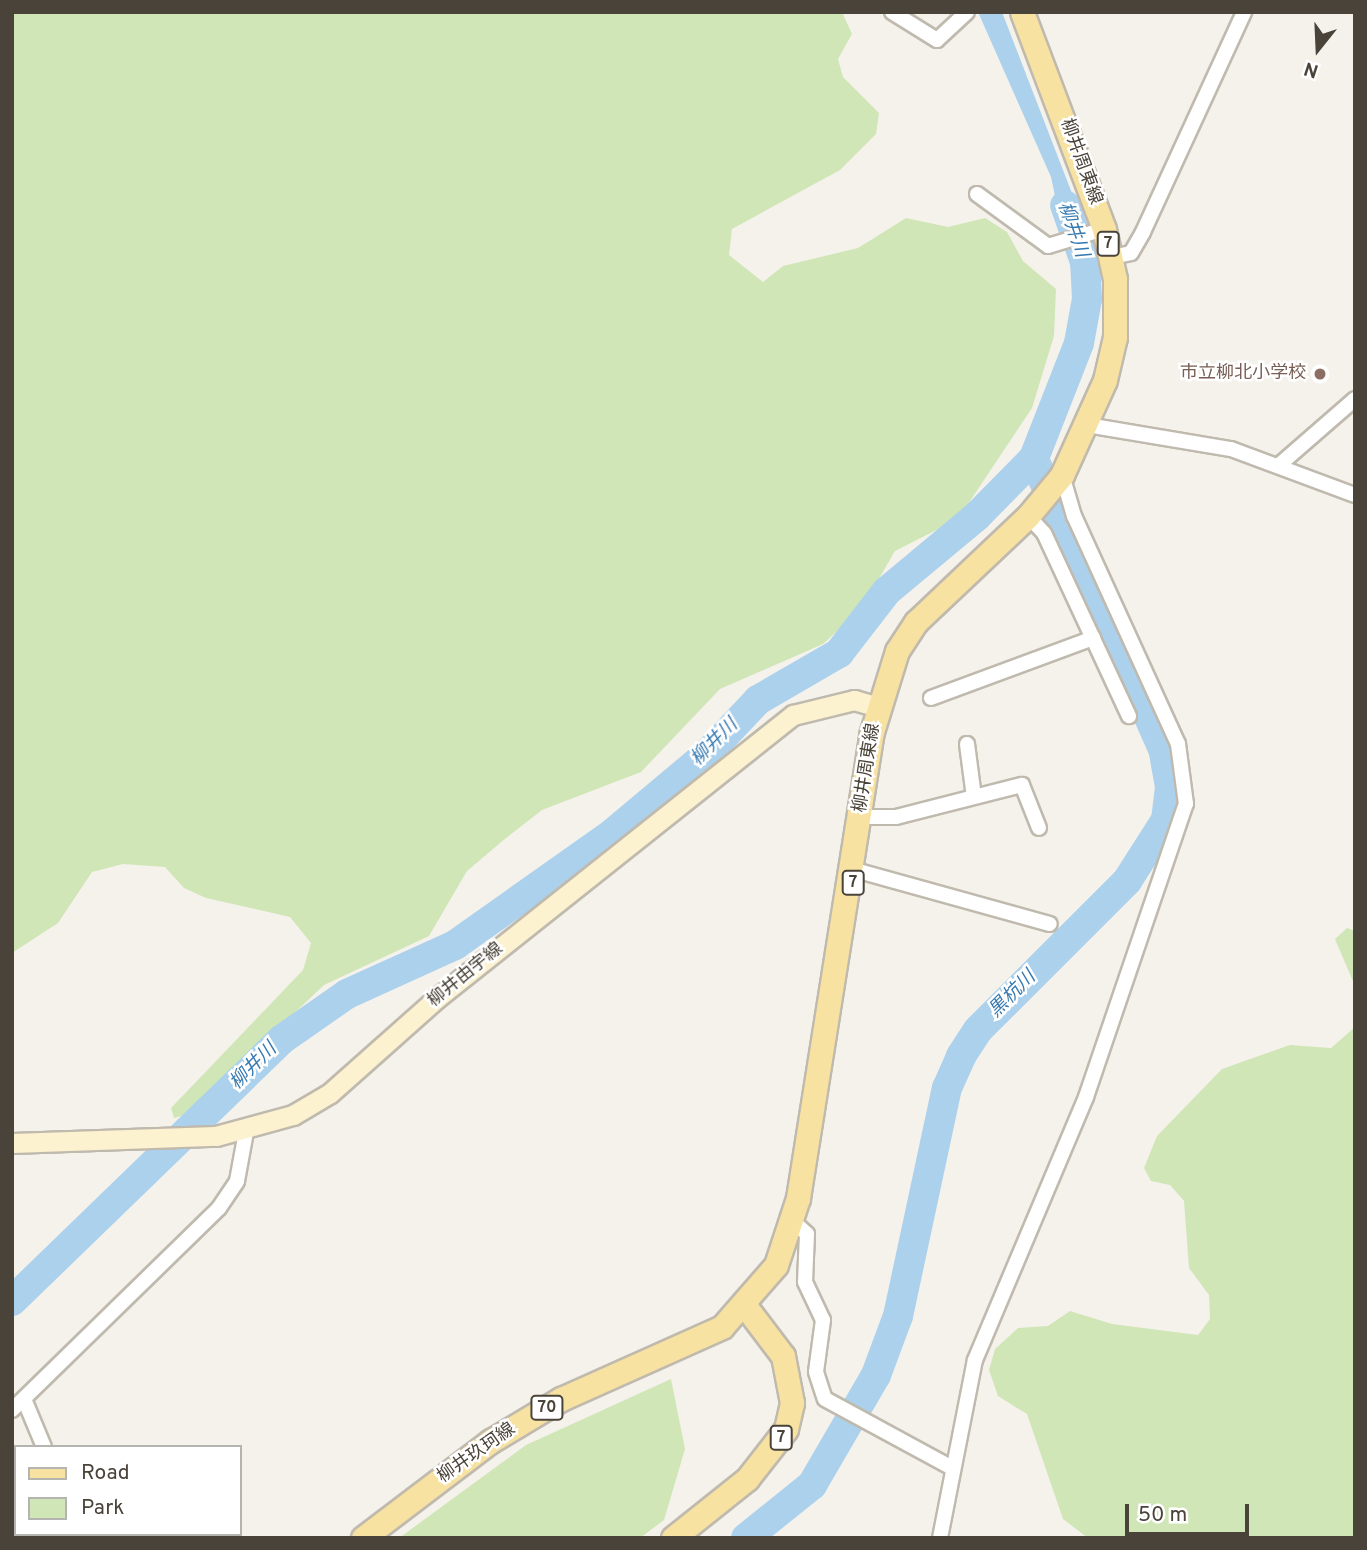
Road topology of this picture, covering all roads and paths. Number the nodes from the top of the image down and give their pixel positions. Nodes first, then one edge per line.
1 (892, 12) edge
2 (967, 12) edge
3 (1022, 12) edge
4 (1244, 12) edge
5 (976, 194) dead end
6 (1099, 230) junction
7 (1112, 257) junction
8 (1355, 398) edge
9 (1087, 425) junction
10 (1278, 466) junction
11 (1060, 477) junction
12 (1355, 495) edge
13 (1034, 510) junction
14 (1093, 638) junction
15 (931, 698) dead end
16 (878, 707) junction
17 (1129, 716) dead end
18 (967, 744) dead end
19 (974, 797) junction
20 (860, 817) junction
21 (1040, 828) dead end
22 (855, 870) junction
23 (1050, 924) dead end
24 (246, 1132) junction
25 (12, 1143) edge
26 (793, 1221) junction
27 (746, 1306) junction
28 (24, 1399) junction
29 (12, 1410) edge
30 (43, 1445) edge
31 (952, 1468) junction
32 (363, 1538) edge
33 (673, 1538) edge
34 (940, 1538) edge

1 - 2 street
3 - 6 main road, 柳井周東線 / 7
4 - 7 street
5 - 6 street
6 - 7 main road, 柳井周東線 / 7
7 - 9 main road, 柳井周東線 / 7
8 - 10 street
9 - 10 street
9 - 11 main road, 柳井周東線 / 7
10 - 12 street
11 - 13 main road, 柳井周東線 / 7
11 - 31 street
13 - 14 street
13 - 16 main road, 柳井周東線 / 7
14 - 15 street
14 - 17 street
16 - 20 main road, 柳井周東線 / 7
16 - 24 main road, 柳井由宇線
18 - 19 street
19 - 20 street
19 - 21 street
20 - 22 main road, 柳井周東線 / 7
22 - 23 street
22 - 26 main road, 柳井周東線 / 7
24 - 25 main road, 柳井由宇線
24 - 28 street
26 - 27 main road, 柳井周東線 / 7
26 - 31 street
27 - 32 main road, 柳井玖珂線 / 70
27 - 33 main road, 7
28 - 29 street
28 - 30 street
31 - 34 street

